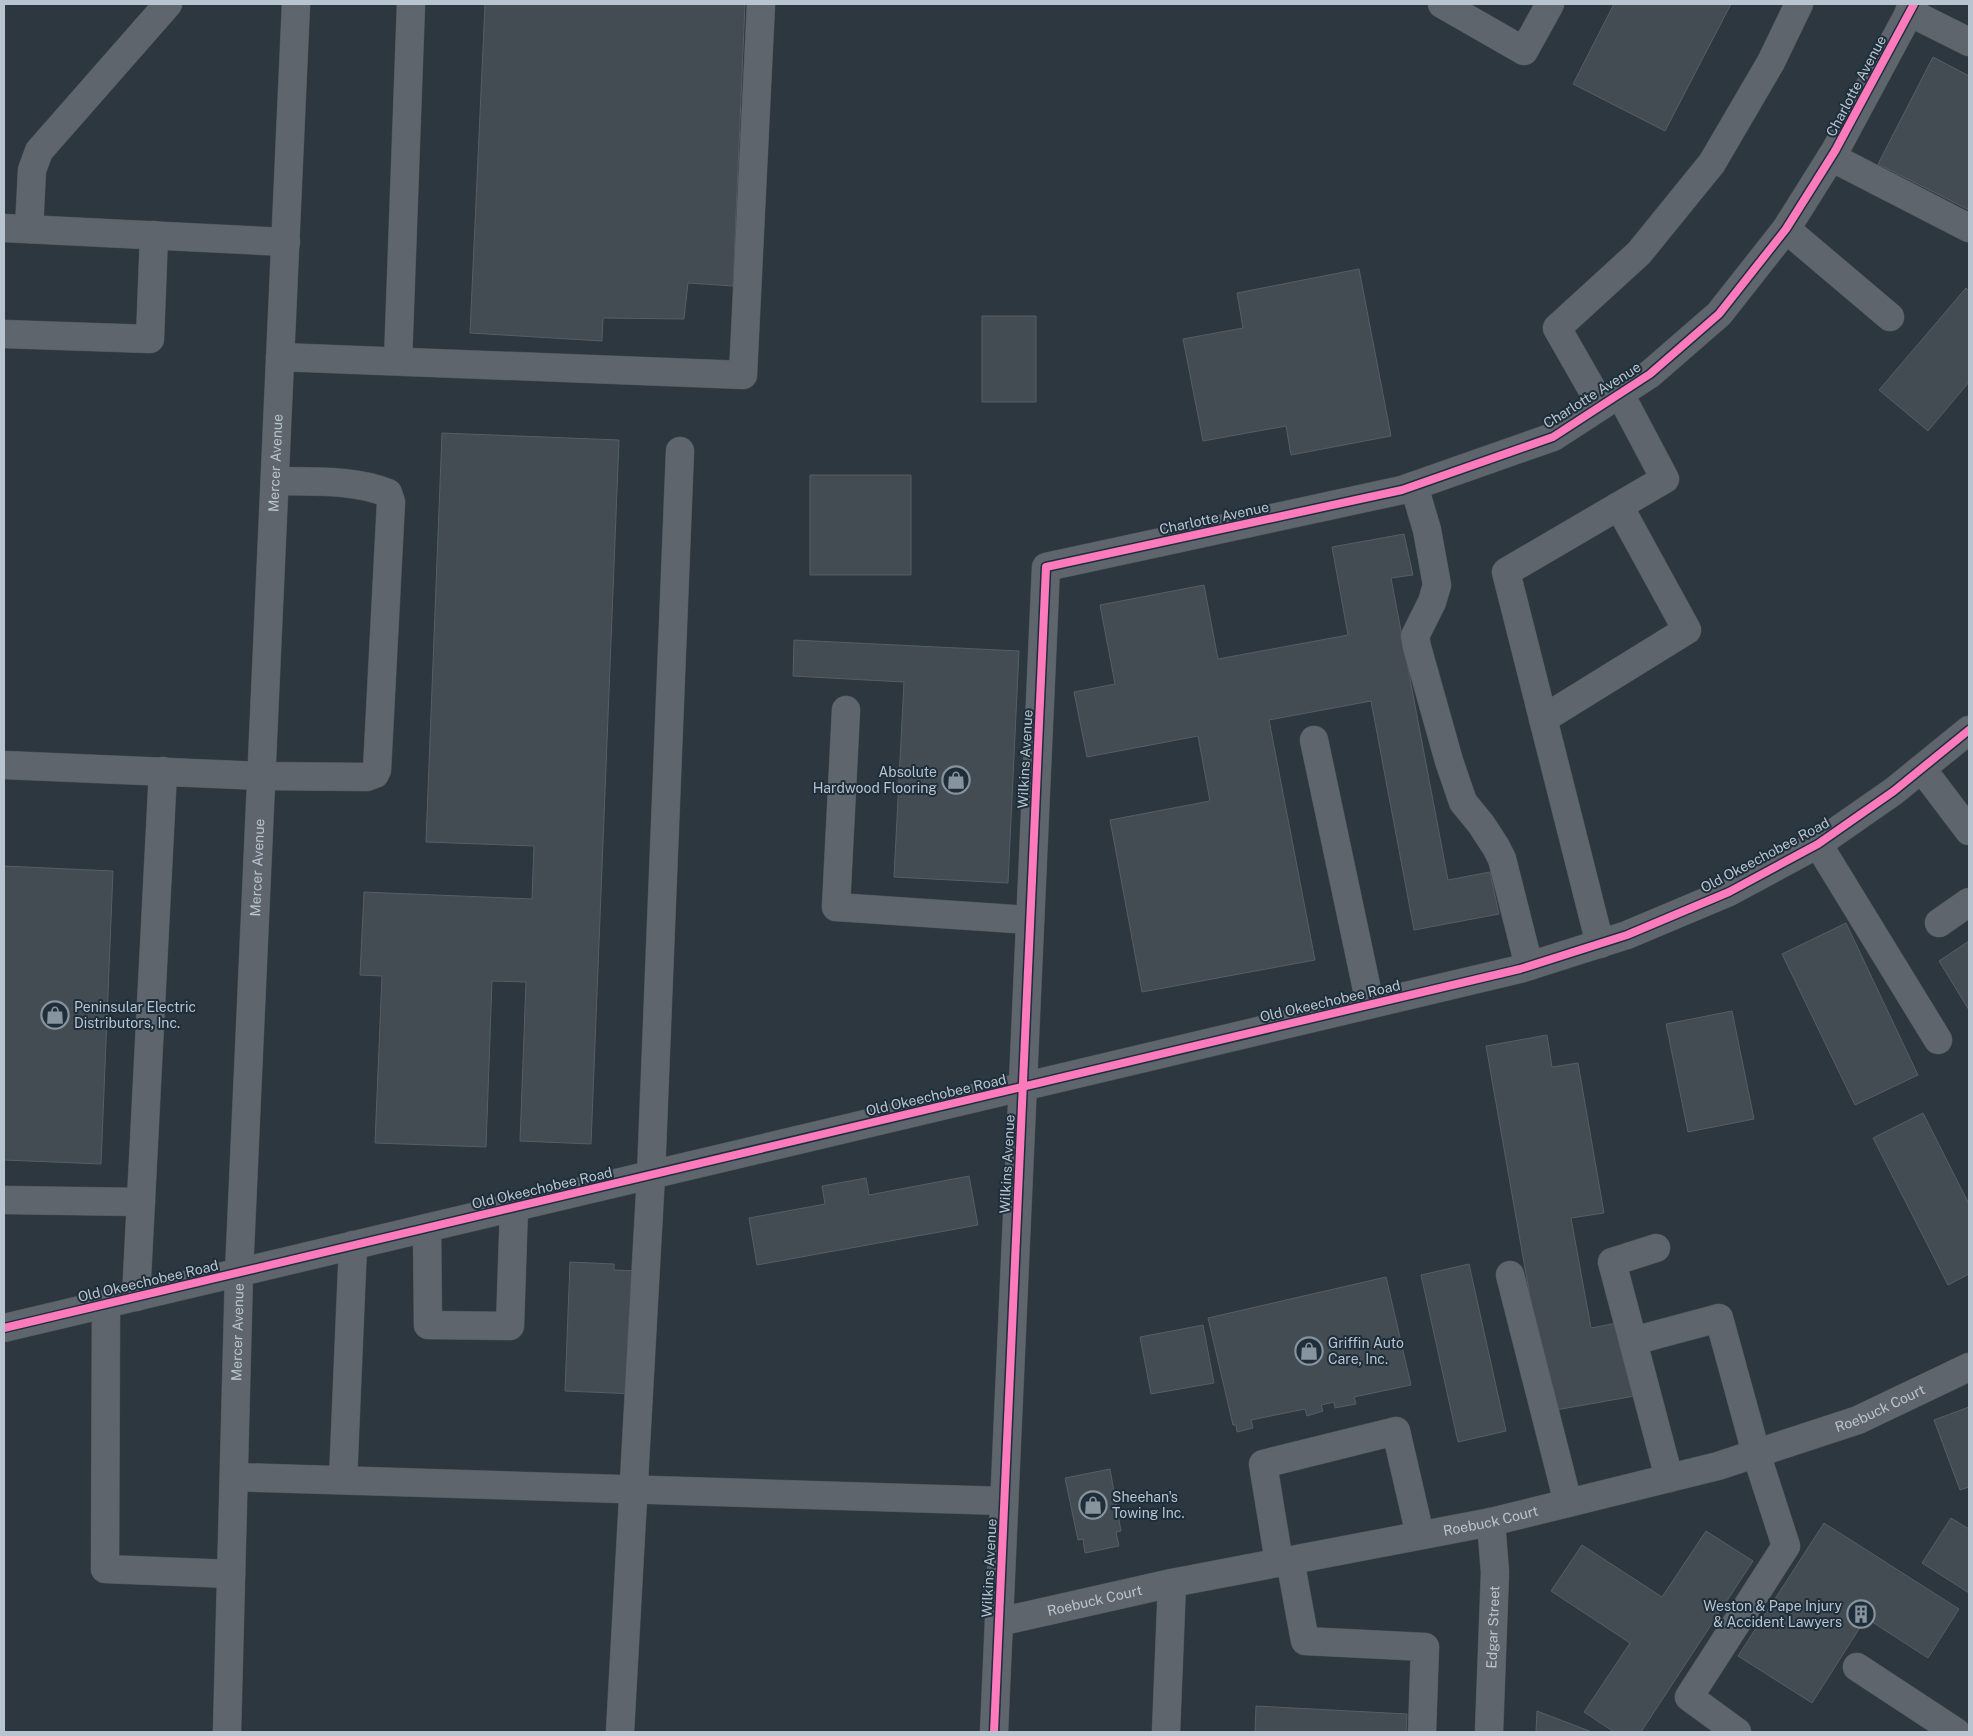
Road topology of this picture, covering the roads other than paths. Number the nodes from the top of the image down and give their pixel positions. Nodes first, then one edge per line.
1 (168, 4) edge
2 (296, 4) edge
3 (411, 4) edge
4 (761, 4) edge
5 (1442, 4) edge
6 (1550, 4) edge
7 (1800, 4) edge
8 (1911, 8) edge
9 (1969, 42) edge
10 (1831, 157) junction
11 (16, 228) edge
12 (1969, 228) edge
13 (1786, 229) junction
14 (154, 235) junction
15 (286, 242) junction
16 (1890, 317) dead end
17 (4, 334) edge
18 (280, 357) junction
19 (398, 362) junction
20 (1611, 399) junction
21 (680, 451) dead end
22 (275, 481) junction
23 (1414, 486) junction
24 (1619, 506) junction
25 (1046, 567) joint
26 (846, 710) dead end
27 (1543, 719) junction
28 (1969, 730) edge
29 (1314, 740) dead end
30 (4, 765) edge
31 (1922, 769) junction
32 (163, 771) junction
33 (261, 776) junction
34 (1969, 831) edge
35 (1818, 844) junction
36 (1969, 902) edge
37 (1030, 920) junction
38 (1939, 923) dead end
39 (1600, 944) junction
40 (1529, 966) junction
41 (1370, 1004) junction
42 (1938, 1040) dead end
43 (1023, 1087) junction
44 (651, 1175) junction
45 (4, 1200) edge
46 (141, 1202) junction
47 (514, 1207) junction
48 (427, 1228) junction
49 (353, 1246) junction
50 (1656, 1248) dead end
51 (239, 1273) junction
52 (1510, 1274) dead end
53 (136, 1297) junction
54 (106, 1304) junction
55 (4, 1328) edge
56 (1633, 1340) junction
57 (1969, 1367) edge
58 (1756, 1453) junction
59 (234, 1477) junction
60 (1669, 1478) junction
61 (343, 1480) junction
62 (633, 1488) junction
63 (1004, 1501) junction
64 (1568, 1503) junction
65 (1491, 1522) junction
66 (1420, 1536) junction
67 (1285, 1561) junction
68 (231, 1574) junction
69 (1172, 1583) junction
70 (999, 1622) junction
71 (1857, 1667) dead end
72 (227, 1732) edge
73 (620, 1732) edge
74 (994, 1732) edge
75 (1166, 1732) edge
76 (1422, 1732) edge
77 (1489, 1732) edge
78 (1737, 1732) edge
79 (1956, 1732) edge

1 - 11 street
2 - 15 street, Mercer Avenue
3 - 19 street
4 - 19 street
5 - 6 street
7 - 20 street
8 - 9 street
8 - 10 street, Charlotte Avenue
10 - 12 street
10 - 13 street, Charlotte Avenue
11 - 14 street
13 - 16 street
13 - 20 street, Charlotte Avenue
14 - 15 street
14 - 17 street
15 - 18 street, Mercer Avenue
18 - 19 street
18 - 22 street, Mercer Avenue
20 - 23 street, Charlotte Avenue
20 - 24 street
21 - 44 street
22 - 33 street, Mercer Avenue
22 - 33 street
23 - 25 street, Charlotte Avenue
23 - 40 street
24 - 27 street
24 - 27 street
25 - 37 street, Wilkins Avenue
26 - 37 street
27 - 39 street
28 - 31 street, Old Okeechobee Road
29 - 41 street
30 - 32 street
31 - 34 street
31 - 35 street, Old Okeechobee Road
32 - 33 street
32 - 46 street
33 - 51 street, Mercer Avenue
35 - 39 street, Old Okeechobee Road
35 - 42 street
36 - 38 street
37 - 43 street, Wilkins Avenue
39 - 40 street, Old Okeechobee Road
40 - 41 street, Old Okeechobee Road
41 - 43 street, Old Okeechobee Road
43 - 44 street, Old Okeechobee Road
43 - 63 street, Wilkins Avenue
44 - 47 street, Old Okeechobee Road
44 - 62 street
45 - 46 street
46 - 53 street
47 - 48 street, Old Okeechobee Road
47 - 48 street
48 - 49 street, Old Okeechobee Road
49 - 51 street, Old Okeechobee Road
49 - 61 street
50 - 56 street
51 - 53 street, Old Okeechobee Road
51 - 59 street, Mercer Avenue
52 - 64 street
53 - 54 street, Old Okeechobee Road
54 - 55 street, Old Okeechobee Road
54 - 68 street
56 - 58 street
56 - 60 street
57 - 58 street, Roebuck Court
58 - 60 street, Roebuck Court
58 - 78 street
59 - 61 street
59 - 68 street, Mercer Avenue
60 - 64 street, Roebuck Court
61 - 62 street
62 - 63 street
62 - 73 street
63 - 70 street, Wilkins Avenue
64 - 65 street, Roebuck Court
65 - 66 street, Roebuck Court
65 - 77 street, Edgar Street
66 - 67 street, Roebuck Court
66 - 67 street
67 - 69 street, Roebuck Court
67 - 76 street
68 - 72 street, Mercer Avenue
69 - 70 street, Roebuck Court
69 - 75 street
70 - 74 street, Wilkins Avenue
71 - 79 street

